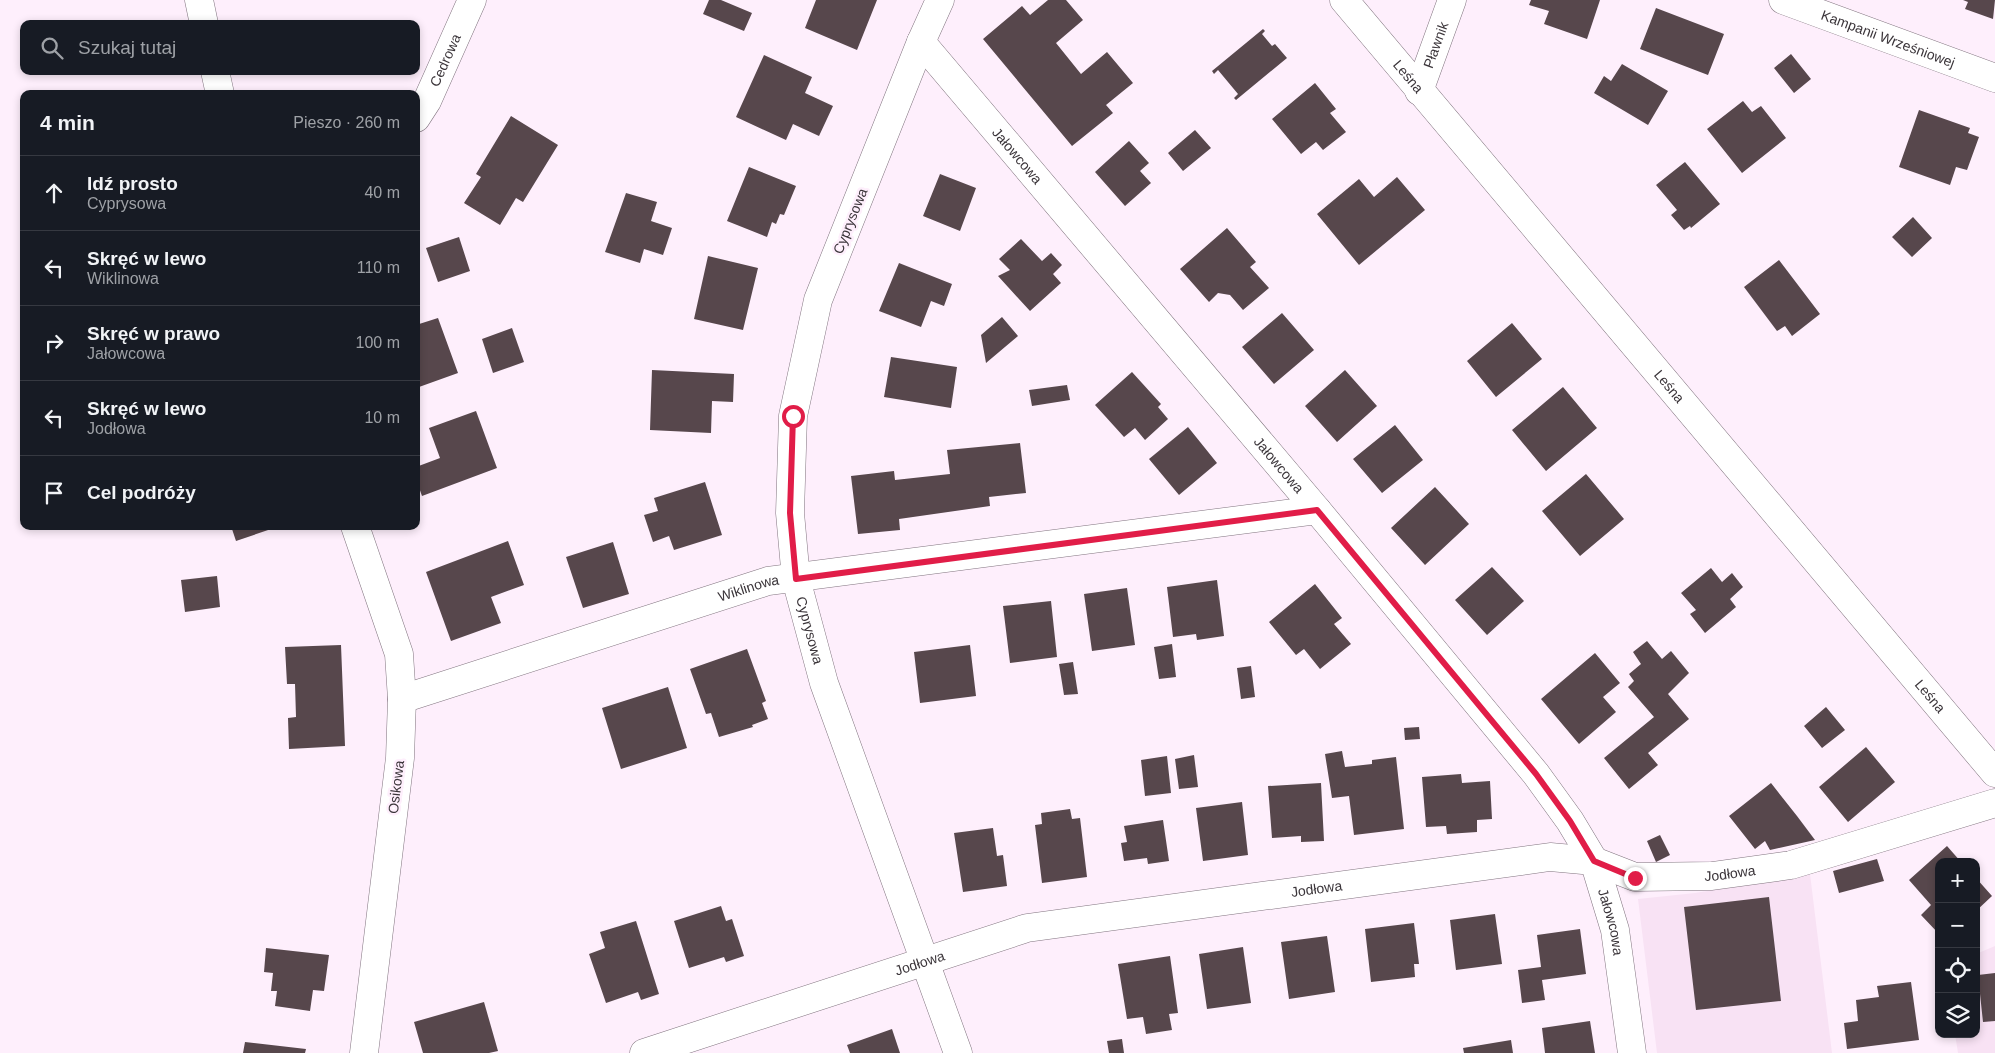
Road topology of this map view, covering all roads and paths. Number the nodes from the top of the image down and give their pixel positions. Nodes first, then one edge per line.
1 (199, 0) edge
2 (472, 0) edge
3 (940, 0) edge
4 (1344, 0) edge
5 (1452, 0) edge
6 (1783, 0) edge
7 (203, 20) edge
8 (921, 42) junction
9 (216, 75) edge
10 (1995, 78) edge
11 (219, 90) edge
12 (1419, 91) junction
13 (420, 112) edge
14 (1317, 510) junction
15 (356, 530) edge
16 (796, 579) junction
17 (402, 699) junction
18 (1995, 773) edge
19 (1995, 803) edge
20 (1594, 861) junction
21 (926, 961) junction
22 (364, 1053) edge
23 (644, 1053) edge
24 (958, 1053) edge
25 (1632, 1053) edge

1 - 7 street
2 - 13 street, Cedrowa
3 - 8 street, Cyprysowa
4 - 12 street, Leśna
5 - 12 street, Pławnik
6 - 10 street, Kampanii Wrześniowej
8 - 14 street, Jałowcowa
8 - 16 street, Cyprysowa
9 - 11 street
12 - 18 street, Leśna
14 - 16 street, Wiklinowa
14 - 20 street, Jałowcowa
15 - 17 street, Osikowa
16 - 17 street, Wiklinowa
16 - 21 street, Cyprysowa
17 - 22 street, Osikowa
19 - 20 street, Jodłowa
20 - 21 street, Jodłowa
20 - 25 street, Jałowcowa
21 - 23 street, Jodłowa
21 - 24 street, Cyprysowa

